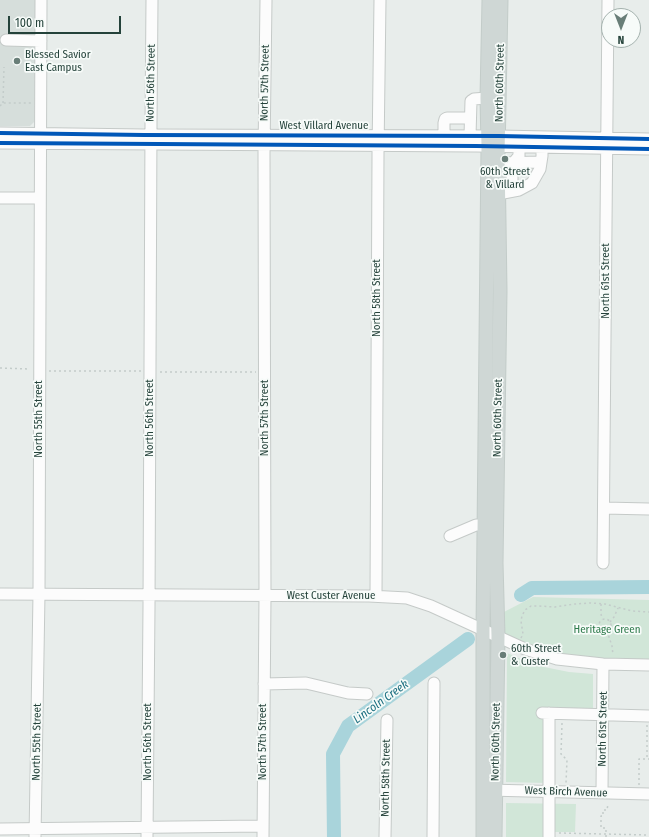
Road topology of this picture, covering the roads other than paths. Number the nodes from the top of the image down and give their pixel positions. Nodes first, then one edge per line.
1 (41, 0) edge
2 (152, 0) edge
3 (266, 0) edge
4 (380, 0) edge
5 (489, 0) edge
6 (501, 0) edge
7 (608, 0) edge
8 (3, 40) edge
9 (41, 41) junction
10 (487, 98) junction
11 (470, 118) junction
12 (0, 133) edge
13 (444, 136) junction
14 (470, 136) junction
15 (40, 138) junction
16 (151, 139) junction
17 (649, 139) edge
18 (265, 140) junction
19 (378, 140) junction
20 (493, 141) junction
21 (0, 143) edge
22 (607, 143) junction
23 (519, 147) junction
24 (542, 147) junction
25 (649, 149) edge
26 (514, 162) junction
27 (541, 162) junction
28 (498, 163) junction
29 (512, 192) junction
30 (493, 194) junction
31 (0, 198) edge
32 (40, 198) junction
33 (604, 508) junction
34 (649, 509) edge
35 (484, 525) junction
36 (450, 536) dead end
37 (603, 563) dead end
38 (0, 594) edge
39 (39, 594) junction
40 (149, 595) junction
41 (265, 596) junction
42 (376, 596) junction
43 (483, 630) junction
44 (498, 636) junction
45 (603, 664) junction
46 (649, 665) edge
47 (264, 684) junction
48 (434, 684) dead end
49 (367, 694) dead end
50 (603, 714) junction
51 (648, 716) edge
52 (387, 720) dead end
53 (490, 790) junction
54 (549, 792) junction
55 (602, 793) junction
56 (649, 794) edge
57 (0, 829) edge
58 (263, 831) edge
59 (148, 832) edge
60 (36, 833) edge
61 (549, 835) edge
62 (385, 837) edge
63 (433, 837) edge
64 (483, 837) edge
65 (495, 837) edge

1 - 9 street, North 55th Street
2 - 16 street, North 56th Street
3 - 18 street, North 57th Street
4 - 19 street, North 58th Street
5 - 10 main road, North 60th Street
6 - 20 main road, North 60th Street
7 - 22 street, North 61st Street
8 - 9 street
9 - 15 street, North 55th Street
10 - 11 street
10 - 20 main road, North 60th Street
11 - 13 street
11 - 14 street
12 - 15 street, West Villard Avenue
13 - 14 street, West Villard Avenue
13 - 19 street, West Villard Avenue
14 - 20 street, West Villard Avenue
15 - 16 street, West Villard Avenue
15 - 21 street, West Villard Avenue
15 - 32 street, North 55th Street
16 - 18 street, West Villard Avenue
16 - 40 street, North 56th Street
17 - 22 street, West Villard Avenue
18 - 19 street, West Villard Avenue
18 - 41 street, North 57th Street
19 - 20 street, West Villard Avenue
19 - 42 street, North 58th Street
20 - 22 street, West Villard Avenue
20 - 23 street, West Villard Avenue
20 - 28 main road, North 60th Street
20 - 30 main road, North 60th Street
22 - 24 street, West Villard Avenue
22 - 25 street, West Villard Avenue
22 - 33 street, North 61st Street
23 - 24 street, West Villard Avenue
23 - 26 street
24 - 27 street
26 - 27 street
26 - 28 street
26 - 29 street
27 - 29 street
28 - 30 main road, North 60th Street
29 - 30 street
30 - 35 main road, North 60th Street
30 - 44 main road, North 60th Street
31 - 32 street
32 - 39 street, North 55th Street
33 - 34 street
33 - 37 street, North 61st Street
35 - 36 street
35 - 43 main road, North 60th Street
38 - 39 street, West Custer Avenue
39 - 40 street, West Custer Avenue
39 - 60 street, North 55th Street
40 - 41 street, West Custer Avenue
40 - 59 street, North 56th Street
41 - 42 street, West Custer Avenue
41 - 47 street, North 57th Street
42 - 43 street, West Custer Avenue
43 - 44 street, West Custer Avenue
43 - 53 main road, North 60th Street
44 - 45 street, West Custer Avenue
44 - 53 main road, North 60th Street
45 - 46 street, West Custer Avenue
45 - 50 street, North 61st Street
47 - 49 street
47 - 58 street, North 57th Street
48 - 63 street
50 - 51 street
50 - 54 street
50 - 55 street, North 61st Street
52 - 62 street, North 58th Street
53 - 54 street, West Birch Avenue
53 - 64 main road, North 60th Street
53 - 65 main road, North 60th Street
54 - 55 street, West Birch Avenue
54 - 61 street
55 - 56 street, West Birch Avenue
57 - 60 street
58 - 59 street
59 - 60 street

